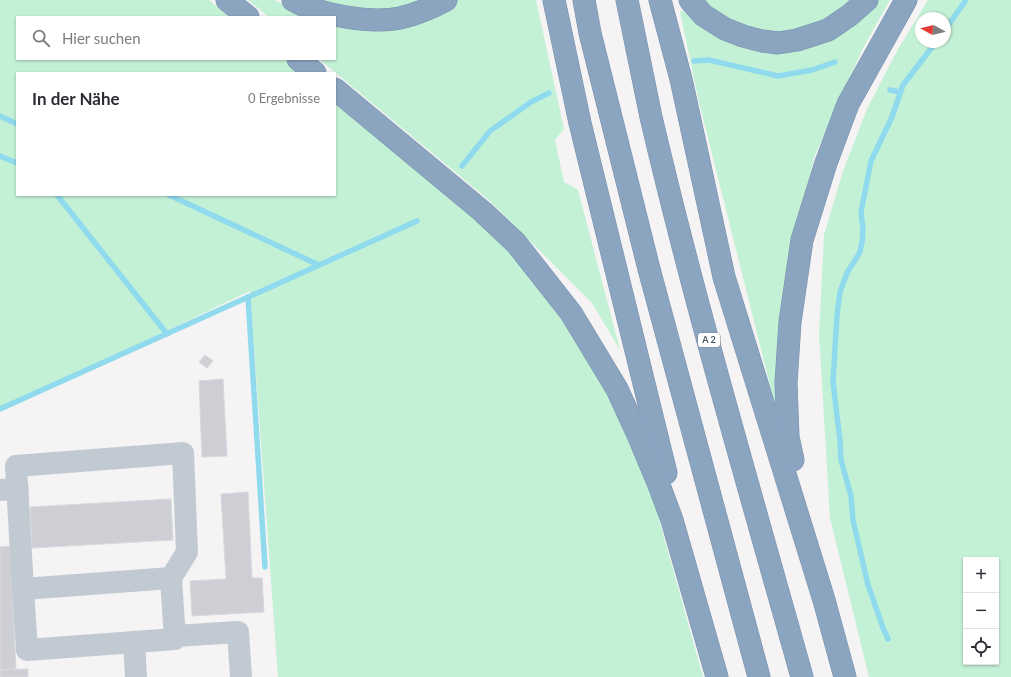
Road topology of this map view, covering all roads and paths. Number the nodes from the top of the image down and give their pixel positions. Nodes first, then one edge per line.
1 (227, 0) edge
2 (293, 0) edge
3 (446, 0) edge
4 (554, 0) edge
5 (584, 0) edge
6 (627, 0) edge
7 (660, 0) edge
8 (690, 0) edge
9 (867, 0) edge
10 (906, 0) edge
11 (247, 16) edge
12 (299, 60) edge
13 (314, 72) edge
14 (336, 90) edge
15 (9, 489) edge
16 (171, 578) junction
17 (23, 589) junction
18 (824, 600) junction
19 (175, 636) junction
20 (134, 642) junction
21 (714, 667) edge
22 (136, 677) edge
23 (241, 677) edge
24 (760, 677) edge
25 (802, 677) edge
26 (845, 677) edge

1 - 11 highway
2 - 3 highway
4 - 21 highway
5 - 24 highway
6 - 25 highway, A 2
7 - 18 highway
8 - 9 highway
10 - 18 highway
12 - 13 highway
14 - 21 highway
15 - 16 lane
15 - 17 lane
16 - 17 lane
16 - 19 lane
17 - 20 lane
18 - 26 highway
19 - 20 lane
19 - 23 lane
20 - 22 lane

